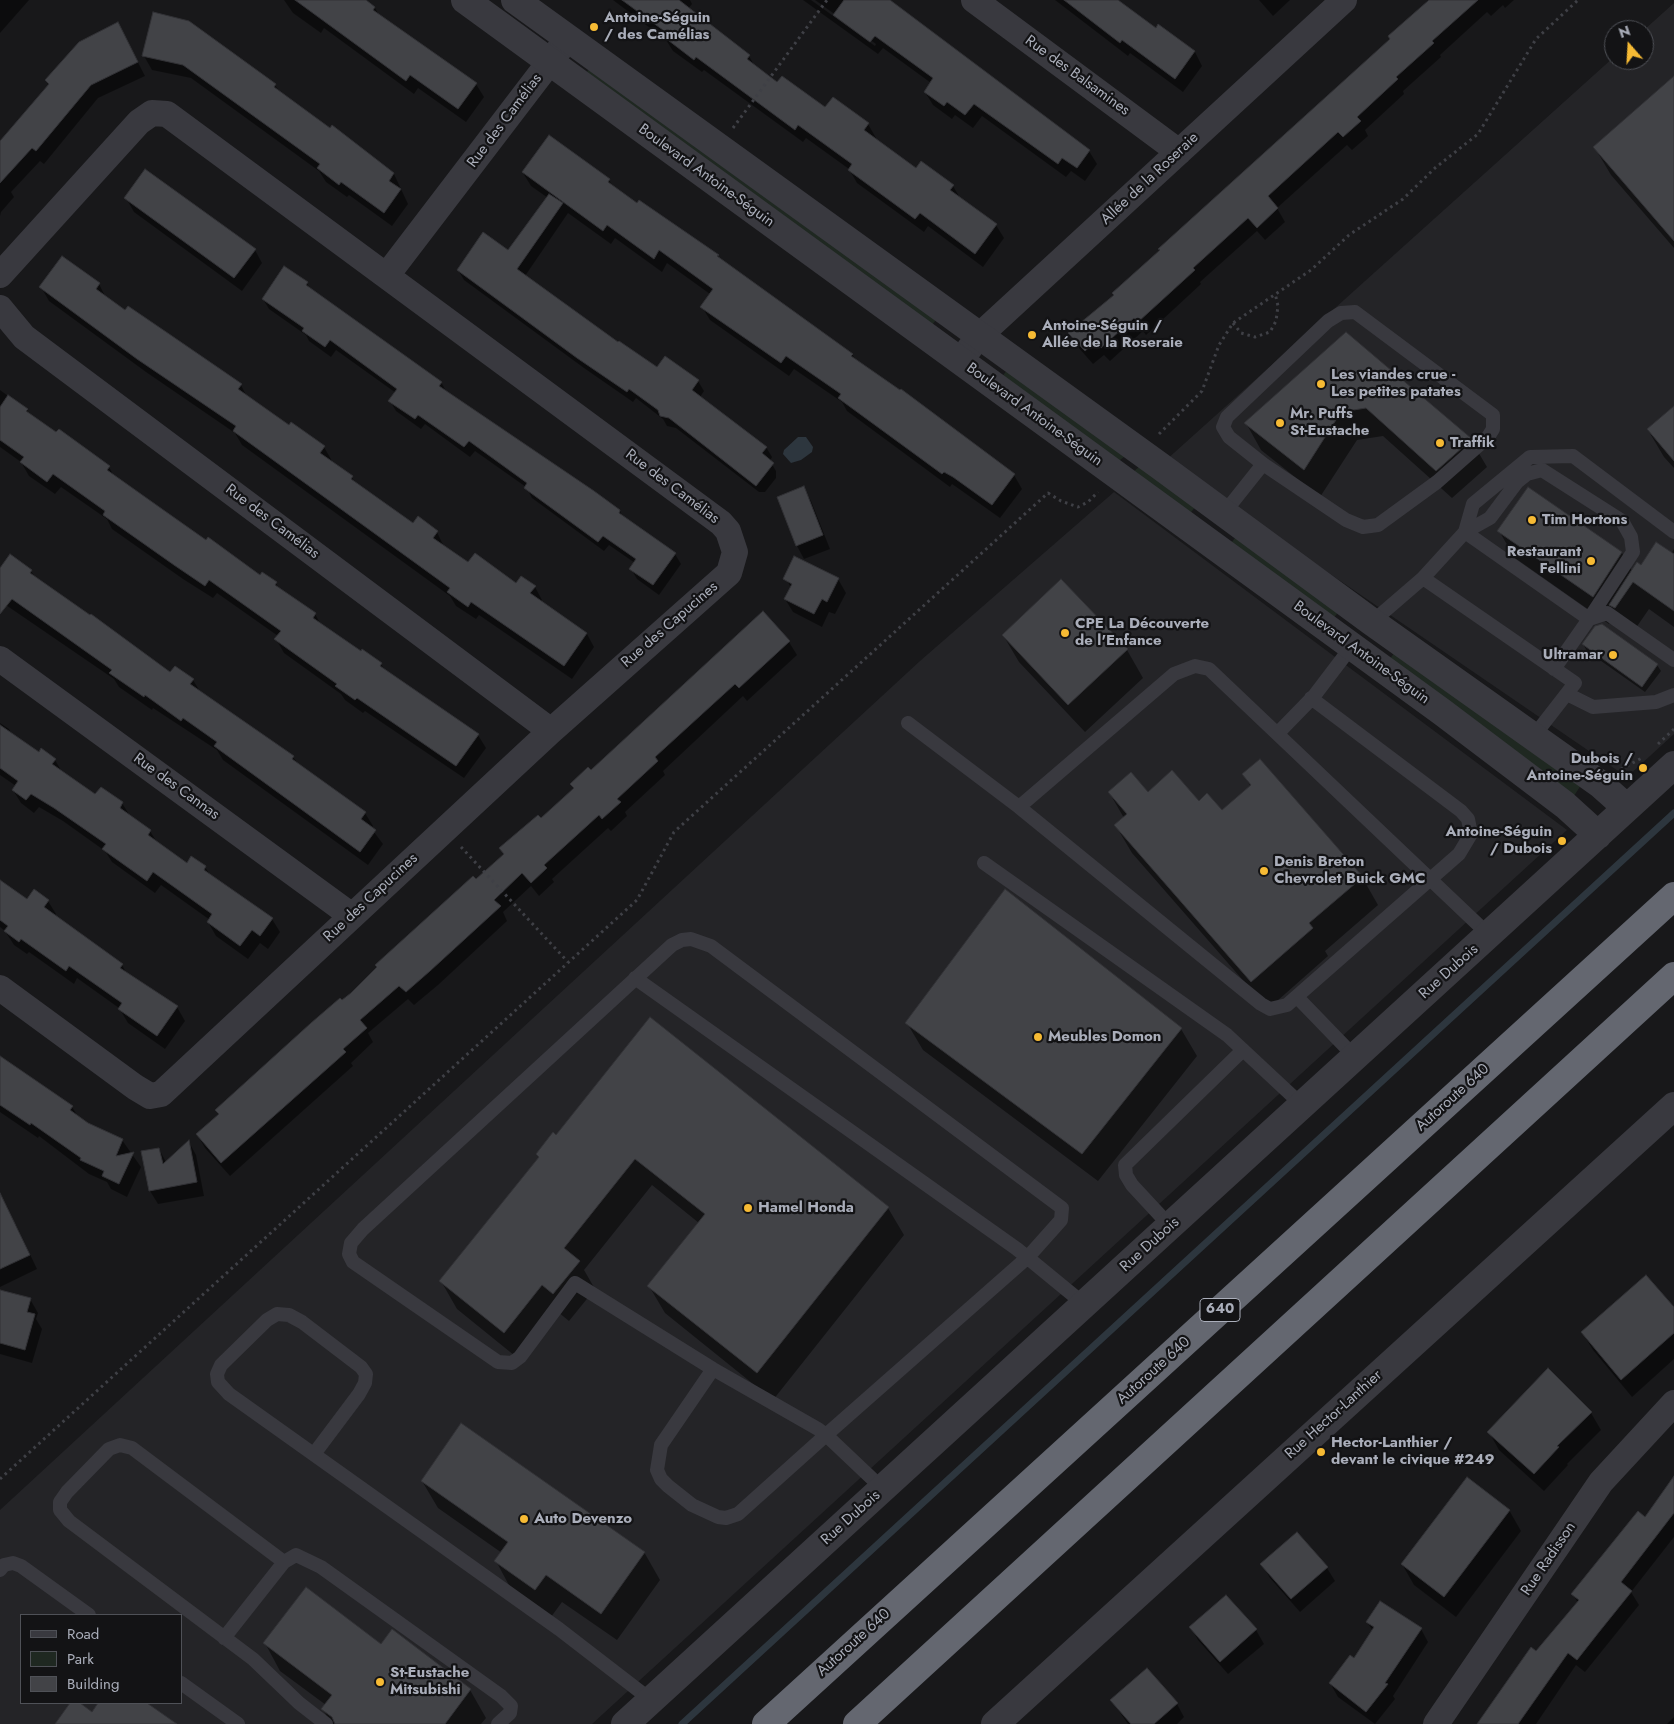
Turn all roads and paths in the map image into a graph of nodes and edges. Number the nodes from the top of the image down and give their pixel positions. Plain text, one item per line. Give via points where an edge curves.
1 (465, 0) edge
2 (515, 0) edge
3 (827, 0) edge
4 (974, 0) edge
5 (1344, 0) edge
6 (1578, 0) edge
7 (568, 38) junction
8 (550, 62) junction
9 (729, 132) dead end
10 (1179, 152) junction
11 (0, 275) edge
12 (387, 275) junction
13 (1275, 293) junction
14 (0, 308) edge
15 (1234, 323) junction
16 (979, 336) junction
17 (960, 361) junction
18 (1140, 451) junction
19 (1263, 464) junction
20 (1117, 475) junction
21 (1224, 513) junction
22 (1465, 532) junction
23 (1674, 532) edge
24 (1203, 539) junction
25 (729, 573) joint
26 (1423, 578) junction
27 (1589, 619) junction
28 (1372, 622) junction
29 (1352, 646) junction
30 (0, 659) edge
31 (1674, 660) edge
32 (1554, 669) junction
33 (1567, 694) junction
34 (1674, 695) edge
35 (1311, 698) junction
36 (908, 723) dead end
37 (1674, 729) edge
38 (551, 730) junction
39 (1278, 733) junction
40 (1533, 737) junction
41 (1655, 746) dead end
42 (1649, 752) dead end
43 (1674, 765) edge
44 (1619, 770) dead end
45 (1019, 807) junction
46 (1627, 808) junction
47 (445, 829) junction
48 (1598, 835) junction
49 (984, 863) dead end
50 (1430, 879) junction
51 (1674, 896) edge
52 (352, 916) junction
53 (1489, 935) junction
54 (568, 962) junction
55 (1674, 976) edge
56 (636, 978) junction
57 (0, 988) edge
58 (1297, 997) junction
59 (1243, 1050) junction
60 (1355, 1057) junction
61 (1302, 1105) junction
62 (1674, 1106) edge
63 (1170, 1226) junction
64 (1028, 1257) junction
65 (1084, 1304) junction
66 (712, 1369) junction
67 (1674, 1403) edge
68 (826, 1435) junction
69 (314, 1454) junction
70 (0, 1479) edge
71 (883, 1488) junction
72 (284, 1562) junction
73 (0, 1570) edge
74 (88, 1614) edge
75 (224, 1638) junction
76 (182, 1683) edge
77 (651, 1700) junction
78 (238, 1724) edge
79 (326, 1724) edge
80 (498, 1724) edge
81 (625, 1724) edge
82 (766, 1724) edge
83 (857, 1724) edge
84 (995, 1724) edge
85 (1436, 1724) edge

1 - 8 street, Boulevard Antoine-Séguin
2 - 7 street, Boulevard Antoine-Séguin
3 - 9 path
4 - 10 street, Rue des Balsamines
5 - 10 street, Allée de la Roseraie
6 - 13 path via 1536,39 1478,134 1403,199 1349,235 1311,270
7 - 8 street, Rue des Camélias
7 - 16 street, Boulevard Antoine-Séguin
8 - 12 street, Rue des Camélias
8 - 17 street, Boulevard Antoine-Séguin
10 - 16 street, Allée de la Roseraie
11 - 12 street, Rue des Camélias via 139,122 144,117 159,113 173,117
12 - 25 street, Rue des Camélias via 721,523 728,531 734,552
13 - 15 path
13 - 15 path via 1278,306 1270,332 1255,337 1241,333
14 - 38 street, Rue des Camélias via 24,336
15 - 18 path via 1219,344 1202,391
16 - 17 street, Allée de la Roseraie
16 - 18 street, Boulevard Antoine-Séguin
17 - 20 street, Boulevard Antoine-Séguin
18 - 21 street, Boulevard Antoine-Séguin
19 - 19 lane via 1346,520 1363,527 1378,525 1437,482 1488,437 1493,430 1493,415 1355,312 1341,313 1328,320 1227,417 1223,427 1229,437
19 - 21 lane
20 - 24 street, Boulevard Antoine-Séguin
20 - 54 path via 1078,507 1048,493 674,832 637,900
21 - 24 street
21 - 28 street, Boulevard Antoine-Séguin
22 - 23 lane via 1473,504 1530,457 1574,456
22 - 26 lane
22 - 27 lane
22 - 27 lane via 1490,518 1517,482 1527,474 1542,470 1622,521 1631,537 1633,552
24 - 29 street, Boulevard Antoine-Séguin
25 - 38 street, Rue des Capucines
26 - 28 lane
26 - 32 lane
27 - 31 lane via 1607,613
27 - 32 lane
28 - 29 street
28 - 40 street, Boulevard Antoine-Séguin
29 - 35 lane
29 - 48 street, Boulevard Antoine-Séguin via 1558,799
30 - 52 street, Rue des Cannas
32 - 33 lane via 1575,683
33 - 34 lane via 1593,707 1656,702
33 - 40 lane
35 - 39 lane
35 - 50 lane via 1468,819 1471,834 1467,845
36 - 45 lane
37 - 41 path
38 - 47 street, Rue des Capucines
39 - 45 lane via 1209,669 1195,666 1174,674
39 - 50 lane
40 - 46 street, Boulevard Antoine-Séguin via 1600,784
42 - 44 path
43 - 46 street, Rue Dubois
45 - 58 lane via 1261,1004 1270,1009 1287,1005
46 - 48 street, Rue Dubois
47 - 52 street, Rue des Capucines
47 - 54 path
48 - 53 street, Rue Dubois
49 - 59 lane
50 - 53 lane
50 - 58 lane
51 - 82 highway, Autoroute 640 / 640
52 - 57 street, Rue des Capucines via 161,1094 155,1096 134,1086
53 - 60 street, Rue Dubois
54 - 70 path
55 - 83 highway
56 - 64 lane
56 - 64 lane via 672,945 682,940 699,940 711,946 1056,1202 1062,1208 1060,1220
56 - 66 lane via 362,1229 351,1243 349,1254 353,1262 498,1362 512,1363 520,1357 575,1283
58 - 60 lane
59 - 61 lane
59 - 63 lane via 1125,1165 1132,1185
60 - 61 street, Rue Dubois
61 - 63 street, Rue Dubois
62 - 84 street, Rue Hector-Lanthier
63 - 65 street, Rue Dubois
64 - 65 lane
64 - 68 lane
65 - 71 street, Rue Dubois
66 - 68 lane
66 - 68 lane via 661,1445 657,1458 661,1479 692,1505 718,1517 738,1514
67 - 85 street, Rue Radisson via 1600,1482
68 - 71 lane
69 - 69 lane via 229,1394 218,1382 221,1365 277,1314 302,1322 366,1374 359,1394
69 - 77 lane via 559,1629
71 - 77 street, Rue Dubois
72 - 75 lane
72 - 75 lane via 132,1448 120,1445 109,1449 67,1492 60,1502 60,1510 69,1521
72 - 80 lane via 296,1555 321,1567 501,1696 511,1706 510,1713
73 - 74 lane via 4,1565 13,1563 21,1566
75 - 79 lane via 253,1659
76 - 78 lane
77 - 81 street, Rue Dubois

